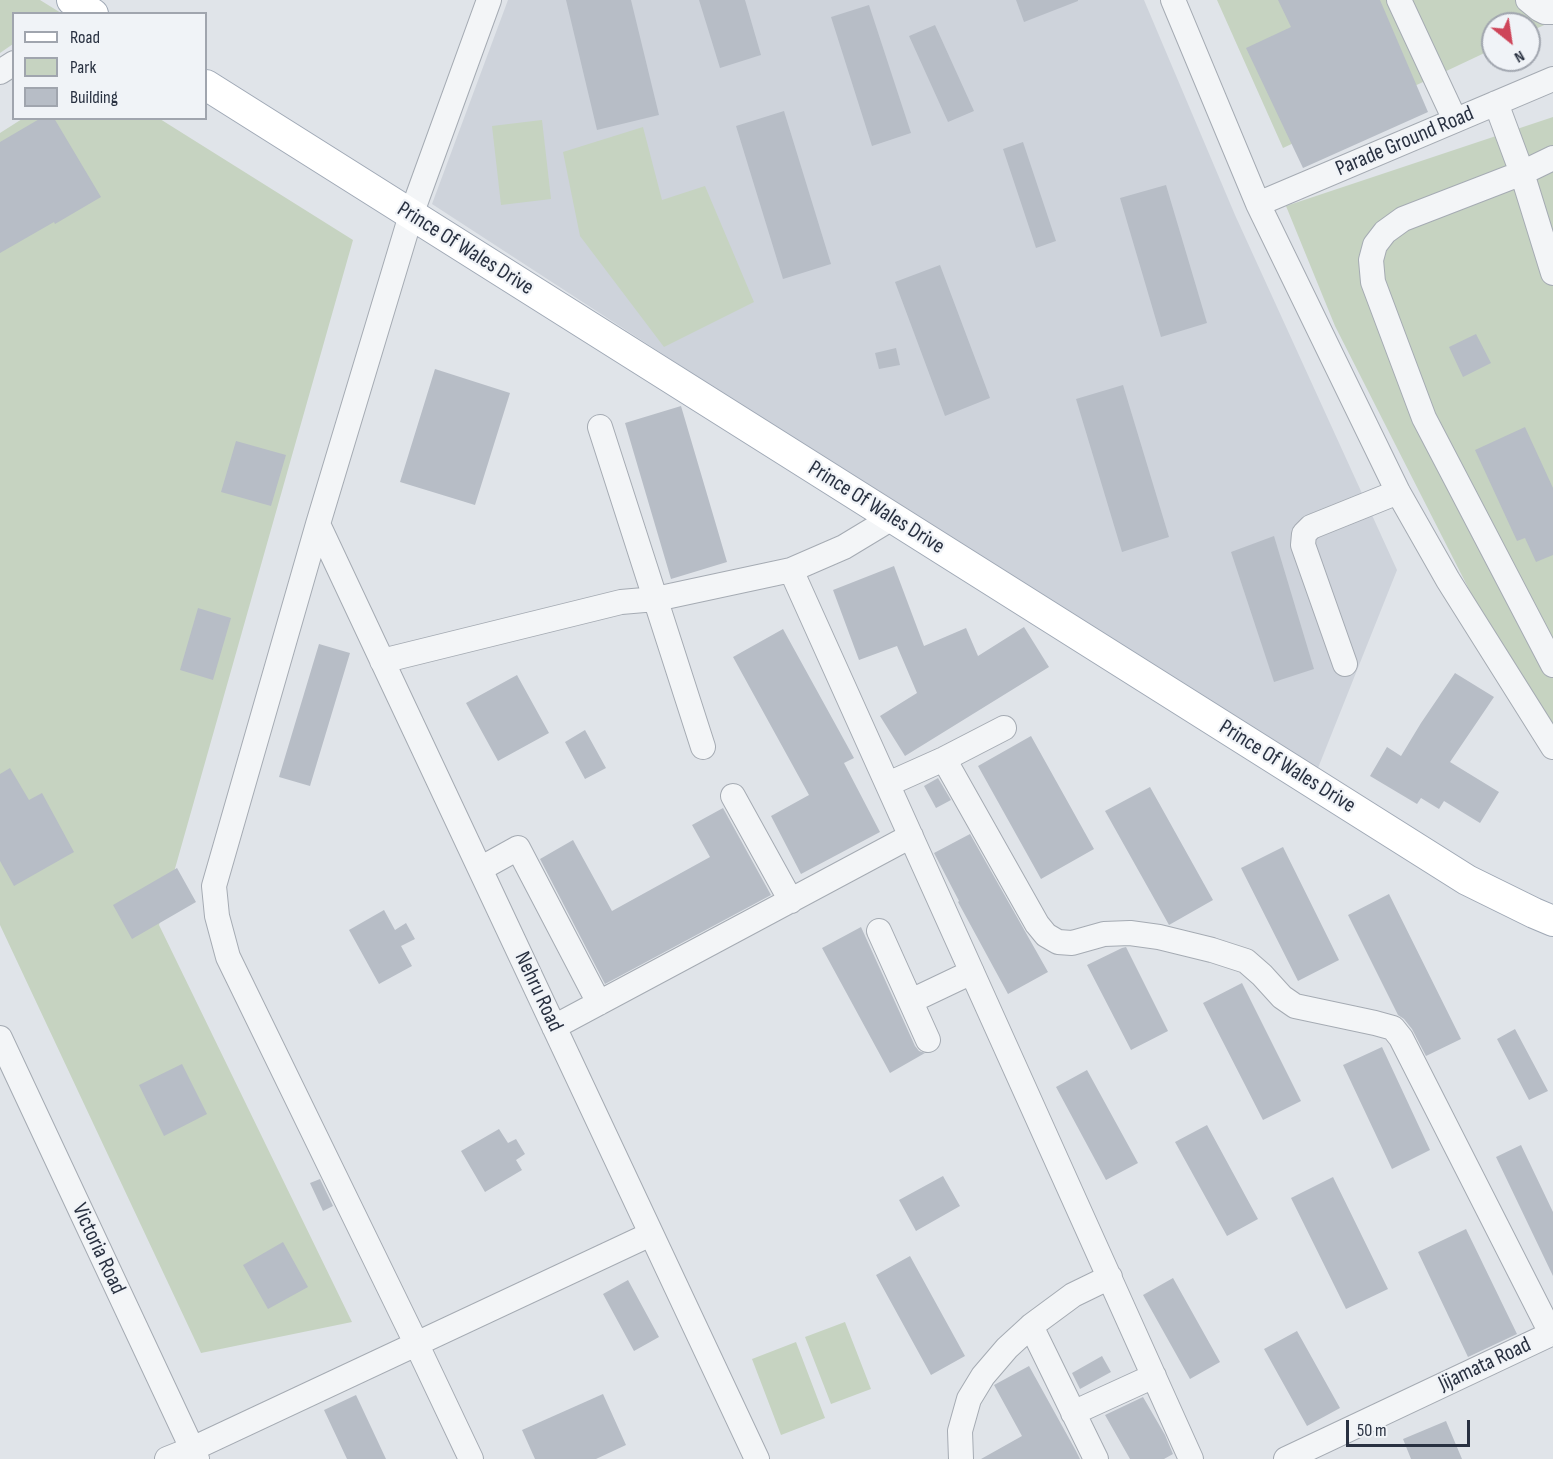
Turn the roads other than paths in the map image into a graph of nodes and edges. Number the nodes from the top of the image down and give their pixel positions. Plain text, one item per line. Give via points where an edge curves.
1 (72, 0) edge
2 (489, 0) edge
3 (1173, 0) edge
4 (1399, 0) edge
5 (1528, 0) edge
6 (90, 12) edge
7 (1553, 12) edge
8 (1553, 79) edge
9 (207, 86) edge
10 (1496, 103) junction
11 (1455, 120) junction
12 (1553, 158) edge
13 (1522, 173) junction
14 (1258, 204) junction
15 (411, 215) junction
16 (1553, 273) edge
17 (600, 428) dead end
18 (1398, 492) junction
19 (892, 518) junction
20 (318, 524) junction
21 (791, 570) junction
22 (656, 598) junction
23 (382, 661) junction
24 (1345, 664) dead end
25 (1553, 665) edge
26 (1004, 728) dead end
27 (702, 747) dead end
28 (1553, 747) edge
29 (944, 759) junction
30 (888, 784) junction
31 (733, 796) dead end
32 (911, 836) junction
33 (480, 869) junction
34 (790, 901) junction
35 (1553, 921) edge
36 (879, 931) dead end
37 (972, 972) junction
38 (911, 1001) junction
39 (599, 1004) junction
40 (554, 1027) junction
41 (0, 1038) edge
42 (928, 1041) dead end
43 (651, 1234) junction
44 (1110, 1277) junction
45 (1031, 1326) junction
46 (1552, 1333) edge
47 (416, 1343) junction
48 (1154, 1376) junction
49 (1073, 1413) junction
50 (194, 1454) edge
51 (167, 1459) edge
52 (471, 1459) edge
53 (757, 1459) edge
54 (961, 1459) edge
55 (1096, 1459) edge
56 (1191, 1459) edge
57 (1286, 1459) edge

1 - 6 main road
2 - 15 street
3 - 14 street
4 - 11 street
5 - 7 street via 1545,12
8 - 10 street, Parade Ground Road
9 - 15 main road, Prince Of Wales Drive
10 - 11 street, Parade Ground Road
10 - 13 street
11 - 14 street, Parade Ground Road
12 - 13 street
13 - 16 street
13 - 25 street via 1403,219 1375,244 1371,260 1373,282 1424,418
14 - 18 street
15 - 19 main road, Prince Of Wales Drive
15 - 20 street
17 - 22 street
18 - 24 street via 1311,527 1304,534 1303,545
18 - 28 street
19 - 21 street via 844,547
19 - 35 main road, Prince Of Wales Drive via 1467,880
20 - 23 street, Nehru Road
20 - 47 street via 214,885 216,916 228,957
21 - 22 street
21 - 30 street
22 - 23 street via 621,602
22 - 27 street
23 - 33 street, Nehru Road
26 - 29 street
29 - 30 street
29 - 46 street via 1046,935 1058,942 1072,943 1104,934 1130,933 1212,950 1246,962 1295,1006 1393,1028
30 - 32 street
31 - 34 street
32 - 34 street
32 - 37 street
33 - 39 street via 518,848
33 - 40 street, Nehru Road
34 - 39 street
36 - 38 street
37 - 38 street
37 - 44 street
38 - 42 street
39 - 40 street
40 - 43 street, Nehru Road
41 - 50 street, Victoria Road
43 - 47 street
43 - 53 street, Nehru Road
44 - 45 street via 1073,1295
44 - 48 street
45 - 49 street
45 - 54 street via 982,1376 969,1399 960,1431
46 - 57 street, Jijamata Road
47 - 50 street
47 - 52 street
48 - 49 street
48 - 56 street
49 - 55 street
50 - 51 street

